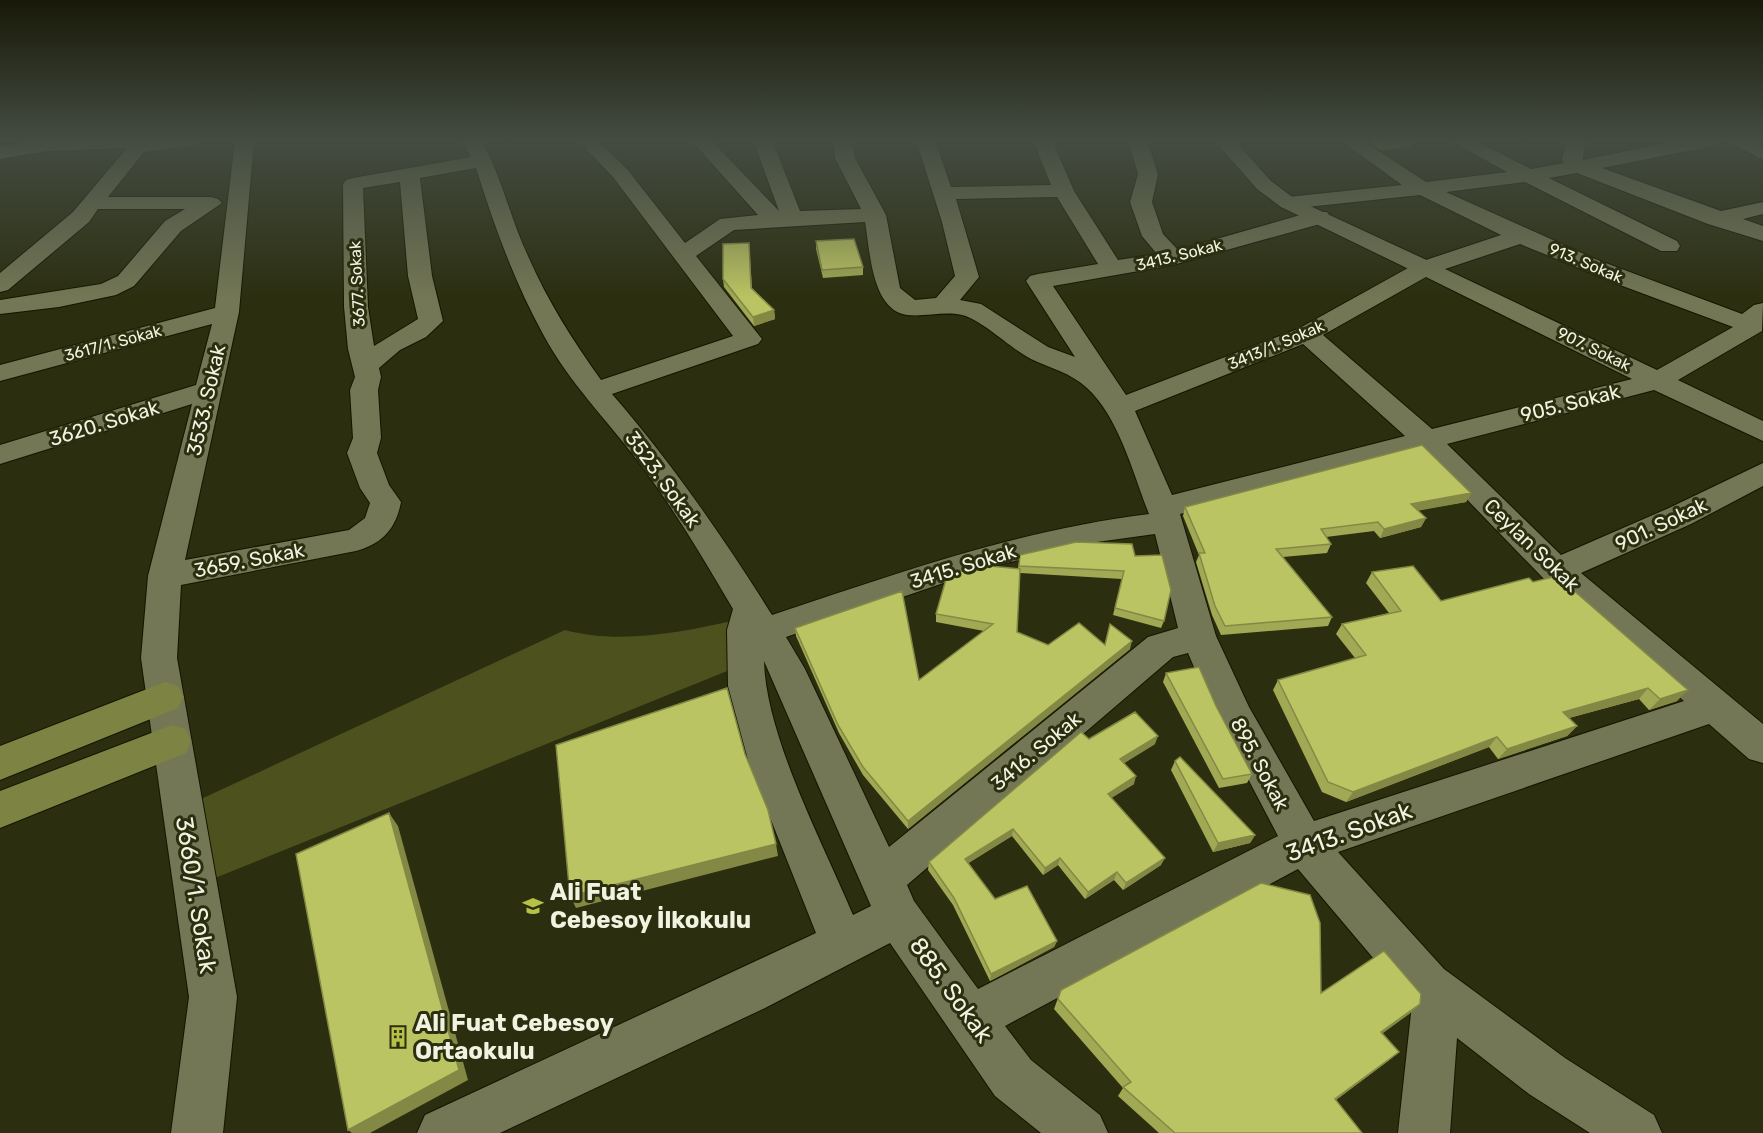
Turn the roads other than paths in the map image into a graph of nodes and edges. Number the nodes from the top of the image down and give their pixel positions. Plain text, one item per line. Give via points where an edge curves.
1 (101, 193) edge
2 (238, 193) joint
3 (353, 193) edge
4 (411, 193) edge
5 (493, 193) edge
6 (635, 193) edge
7 (755, 193) edge
8 (776, 193) edge
9 (863, 193) edge
10 (943, 193) joint
11 (951, 193) edge
12 (1065, 193) edge
13 (1143, 193) edge
14 (1274, 193) edge
15 (1386, 193) edge
16 (1431, 193) edge
17 (1561, 193) edge
18 (1647, 193) edge
19 (1288, 203) junction
20 (92, 204) junction
21 (209, 204) junction
22 (1763, 208) edge
23 (875, 215) junction
24 (1319, 217) junction
25 (783, 219) junction
26 (1716, 219) junction
27 (1763, 234) edge
28 (1522, 236) junction
29 (1669, 246) dead end
30 (683, 255) junction
31 (1173, 258) junction
32 (25, 265) junction
33 (0, 266) edge
34 (1425, 268) junction
35 (1113, 270) junction
36 (1038, 281) joint
37 (0, 285) edge
38 (943, 305) junction
39 (0, 307) edge
40 (227, 312) junction
41 (1758, 318) edge
42 (1308, 334) junction
43 (364, 357) junction
44 (0, 373) edge
45 (1660, 380) junction
46 (207, 390) junction
47 (595, 391) junction
48 (1120, 407) junction
49 (1763, 432) edge
50 (1425, 439) junction
51 (0, 455) edge
52 (1763, 473) edge
53 (1165, 515) junction
54 (332, 544) joint
55 (1556, 571) junction
56 (165, 576) junction
57 (756, 620) junction
58 (1198, 636) junction
59 (159, 657) joint
60 (165, 697) junction
61 (1713, 707) junction
62 (172, 741) junction
63 (1763, 747) edge
64 (0, 763) edge
65 (0, 810) edge
66 (856, 820) joint
67 (1304, 844) junction
68 (890, 898) junction
69 (843, 944) junction
70 (1437, 994) junction
71 (971, 1018) junction
72 (448, 1132) edge
73 (197, 1133) edge
74 (1082, 1133) edge
75 (1424, 1133) edge
76 (1636, 1133) edge

1 - 20 street
2 - 21 street
2 - 40 street, 3533. Sokak
3 - 43 street, 3677. Sokak via 356,307
4 - 43 street via 420,276 431,321 417,332
5 - 47 street, 3523. Sokak via 516,256 558,338
6 - 30 street
7 - 25 street
8 - 25 street
9 - 23 street
10 - 11 street
10 - 38 street via 967,277
12 - 35 street
13 - 31 street via 1141,202 1153,236
14 - 19 street, 907. Sokak
15 - 19 street
16 - 28 street, 913. Sokak
17 - 29 street
18 - 26 street
19 - 24 street, 907. Sokak
20 - 21 street
20 - 32 street
21 - 39 street via 173,226 126,281 108,290
22 - 26 street
23 - 25 street
23 - 38 street via 889,290 909,308
24 - 31 street, 3413. Sokak
24 - 34 street, 907. Sokak
25 - 30 street via 728,224
26 - 27 street
28 - 34 street, 3413/1. Sokak
28 - 41 street, 913. Sokak via 1646,288
30 - 47 street via 749,339
31 - 35 street, 3413. Sokak
32 - 33 street
32 - 37 street
34 - 42 street, 3413/1. Sokak
34 - 45 street, 907. Sokak
35 - 36 street, 3413. Sokak
36 - 48 street, 895. Sokak
38 - 48 street via 972,309 1039,353 1071,365 1096,381
40 - 44 street, 3617/1. Sokak
40 - 46 street, 3533. Sokak
41 - 45 street, 905. Sokak
42 - 48 street, 3413/1. Sokak
42 - 50 street, Ceylan Sokak
43 - 54 street, 3677. Sokak via 367,438 362,453 375,488 386,502 383,518 373,534
45 - 49 street, 907. Sokak
45 - 50 street, 905. Sokak
46 - 51 street, 3620. Sokak
46 - 56 street, 3533. Sokak
47 - 57 street, 3523. Sokak via 648,454 713,548
48 - 53 street, 895. Sokak
50 - 53 street, 3415. Sokak
50 - 55 street, Ceylan Sokak
52 - 55 street, 901. Sokak via 1680,516
53 - 57 street, 3415. Sokak via 988,556
53 - 58 street, 895. Sokak
54 - 56 street, 3659. Sokak
55 - 61 street, Ceylan Sokak
56 - 59 street, 3533. Sokak
57 - 66 street, 3523. Sokak via 787,669
57 - 69 street via 745,630 746,686 770,766
58 - 67 street, 895. Sokak via 1233,714
58 - 68 street, 3416. Sokak via 1161,647
59 - 60 street, 3660/1. Sokak
60 - 62 street, 3660/1. Sokak
60 - 64 main road
61 - 63 street, Ceylan Sokak
61 - 67 street, 3413. Sokak
62 - 65 main road
62 - 73 street, 3660/1. Sokak via 213,997
66 - 68 street, 885. Sokak
67 - 70 street, 895. Sokak
67 - 71 street, 3413. Sokak
68 - 69 street, 3416. Sokak
68 - 71 street, 885. Sokak
69 - 72 street, 3416. Sokak
70 - 75 street
70 - 76 street, 895. Sokak via 1547,1076
71 - 74 street, 885. Sokak via 1013,1078

